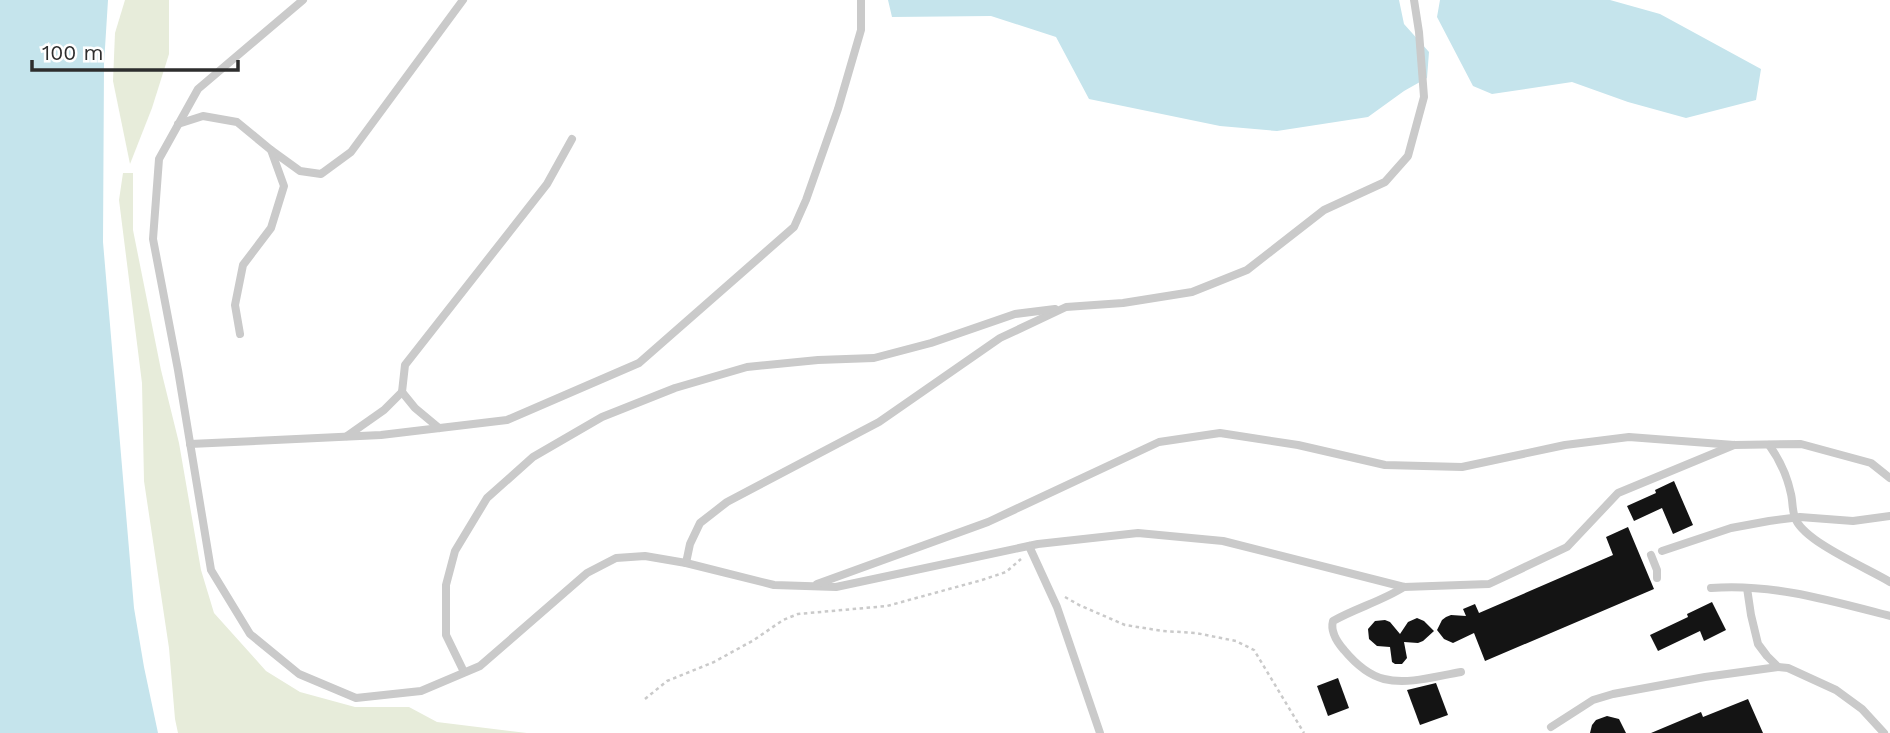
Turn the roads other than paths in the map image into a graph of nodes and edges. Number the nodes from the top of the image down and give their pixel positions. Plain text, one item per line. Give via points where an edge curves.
1 (303, 0) edge
2 (463, 0) edge
3 (861, 0) edge
4 (1414, 0) edge
5 (178, 124) junction
6 (572, 139) dead end
7 (271, 150) junction
8 (1066, 307) junction
9 (240, 334) dead end
10 (402, 392) junction
11 (439, 428) junction
12 (346, 437) junction
13 (190, 444) junction
14 (1734, 445) junction
15 (1769, 445) junction
16 (1890, 478) edge
17 (1890, 516) edge
18 (1794, 518) junction
19 (1029, 546) junction
20 (1662, 551) dead end
21 (1651, 555) dead end
22 (687, 563) junction
23 (1657, 578) dead end
24 (1890, 582) edge
25 (811, 586) junction
26 (1404, 587) junction
27 (1711, 588) dead end
28 (1747, 588) junction
29 (1890, 616) edge
30 (1779, 667) junction
31 (464, 672) junction
32 (1461, 672) dead end
33 (1550, 727) dead end
34 (1100, 733) edge
35 (1884, 733) edge

1 - 5 lane via 198,89
2 - 7 lane via 351,152 321,174 300,171
3 - 11 lane via 861,30 838,109 794,226 639,363 507,420
4 - 8 lane via 1424,97 1408,156 1385,182 1324,210 1247,270 1192,292
5 - 7 lane via 203,116 237,122
5 - 13 lane via 159,159 153,239
6 - 10 lane via 547,184 405,365
7 - 9 lane via 284,186 271,228 243,265 235,305
8 - 22 lane via 1000,338 879,422 727,502 699,523
8 - 31 lane via 1015,314 874,358 735,370 602,417 533,457 487,498 455,551 446,585 446,635
10 - 11 lane
10 - 12 lane
11 - 12 lane
12 - 13 lane
13 - 31 lane via 211,570 250,635 299,674 356,698 422,691
14 - 15 lane
14 - 25 lane via 1629,437 1462,467 1385,465 1220,433 1159,442 988,522
14 - 26 lane via 1618,493 1567,547 1489,584
15 - 16 lane via 1801,444 1871,463
15 - 18 lane via 1787,476
17 - 18 lane via 1853,521
18 - 20 lane via 1731,528
18 - 24 lane via 1803,531
19 - 25 lane via 836,587
19 - 26 lane via 1138,533 1223,541
19 - 34 lane via 1057,607
21 - 23 lane
22 - 25 lane via 774,585
22 - 31 lane via 645,556 615,558 587,573 480,666
26 - 32 lane via 1333,621 1341,647 1357,665 1383,679
27 - 28 lane
28 - 29 lane via 1823,598
28 - 30 lane via 1758,644
30 - 33 lane via 1613,694 1593,700
30 - 35 lane via 1836,690

